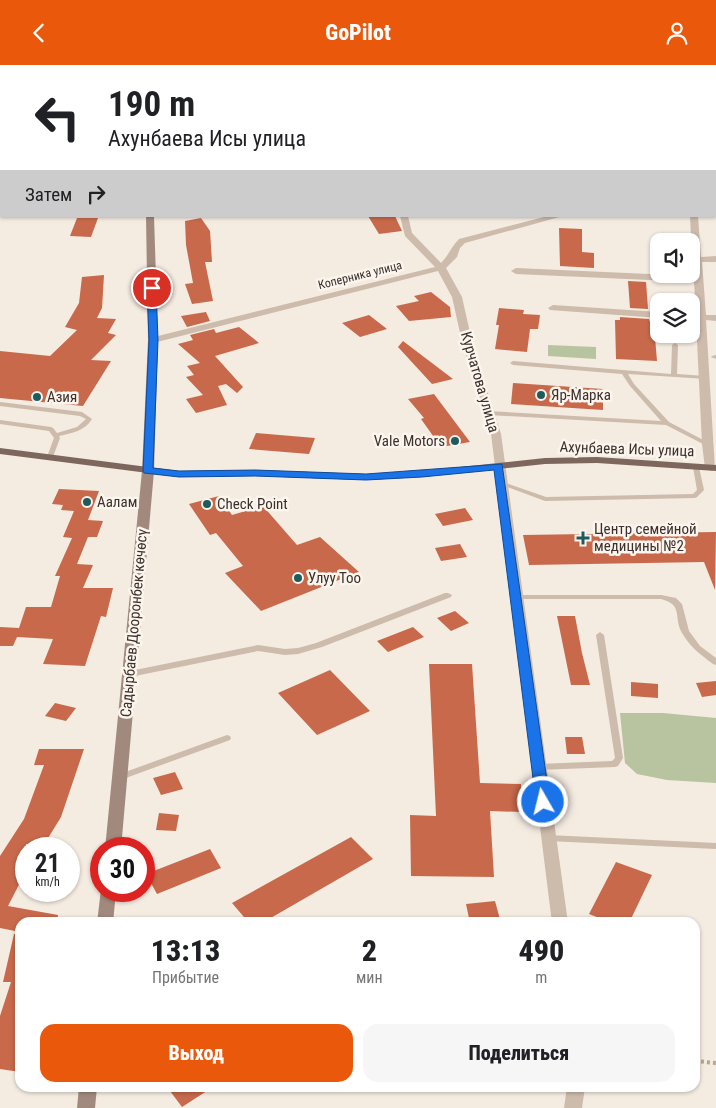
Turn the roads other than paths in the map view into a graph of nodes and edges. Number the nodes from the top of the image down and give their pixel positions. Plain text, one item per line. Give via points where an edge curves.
1 (150, 217) edge
2 (404, 217) edge
3 (556, 217) edge
4 (694, 217) edge
5 (695, 233) edge
6 (716, 259) edge
7 (700, 260) edge
8 (440, 268) junction
9 (516, 271) dead end
10 (650, 277) edge
11 (553, 309) dead end
12 (650, 314) edge
13 (700, 317) edge
14 (716, 318) edge
15 (153, 340) junction
16 (700, 343) edge
17 (675, 345) dead end
18 (513, 363) dead end
19 (624, 372) junction
20 (674, 375) junction
21 (705, 377) junction
22 (0, 404) edge
23 (488, 413) junction
24 (0, 422) edge
25 (667, 423) junction
26 (56, 435) junction
27 (707, 444) junction
28 (0, 451) edge
29 (50, 457) junction
30 (499, 466) junction
31 (696, 467) junction
32 (713, 468) edge
33 (148, 471) junction
34 (501, 483) junction
35 (448, 595) dead end
36 (516, 597) junction
37 (600, 635) dead end
38 (716, 662) edge
39 (130, 673) junction
40 (227, 738) dead end
41 (538, 767) junction
42 (120, 777) junction
43 (114, 837) edge
44 (548, 838) junction
45 (716, 846) edge
46 (107, 902) edge
47 (106, 917) edge
48 (559, 917) edge
49 (88, 1092) edge
50 (575, 1092) edge
51 (86, 1108) edge
52 (573, 1108) edge

1 - 15 main road, Садырбаев Дооронбек көчөсү
2 - 8 street, Курчатова улица via 408,234
3 - 8 street via 462,241 454,255
4 - 5 street
6 - 7 street
8 - 15 street, Коперника улица
8 - 23 street, Курчатова улица via 457,297
9 - 10 street
11 - 12 street
13 - 14 street
15 - 33 main road, Садырбаев Дооронбек көчөсү
16 - 21 street
17 - 20 lane
18 - 19 lane
19 - 20 lane
19 - 25 lane
20 - 21 lane
21 - 27 street
22 - 26 lane via 75,413 88,419 81,427
23 - 25 lane
23 - 30 street, Курчатова улица via 496,434
24 - 26 lane via 46,427
25 - 27 lane
26 - 29 lane
27 - 32 street
28 - 29 main road, Ахунбаева Исы улица
29 - 33 main road, Ахунбаева Исы улица
30 - 31 main road, Ахунбаева Исы улица via 597,460
30 - 33 main road, Ахунбаева Исы улица via 366,477
30 - 34 street, Курчатова улица
31 - 32 main road, Ахунбаева Исы улица
31 - 34 lane via 701,490 695,495 545,499
33 - 39 main road, Садырбаев Дооронбек көчөсү
34 - 36 street, Курчатова улица
35 - 39 lane via 298,651 258,648
36 - 38 lane via 662,597 673,600 679,606 685,631 697,649
36 - 41 street, Курчатова улица
37 - 41 lane via 619,758 616,764
39 - 42 main road, Садырбаев Дооронбек көчөсү
40 - 42 lane
41 - 44 street, Курчатова улица
42 - 43 main road, Садырбаев Дооронбек көчөсү
44 - 45 lane
44 - 48 street, Курчатова улица
46 - 47 main road
49 - 51 main road
50 - 52 street

